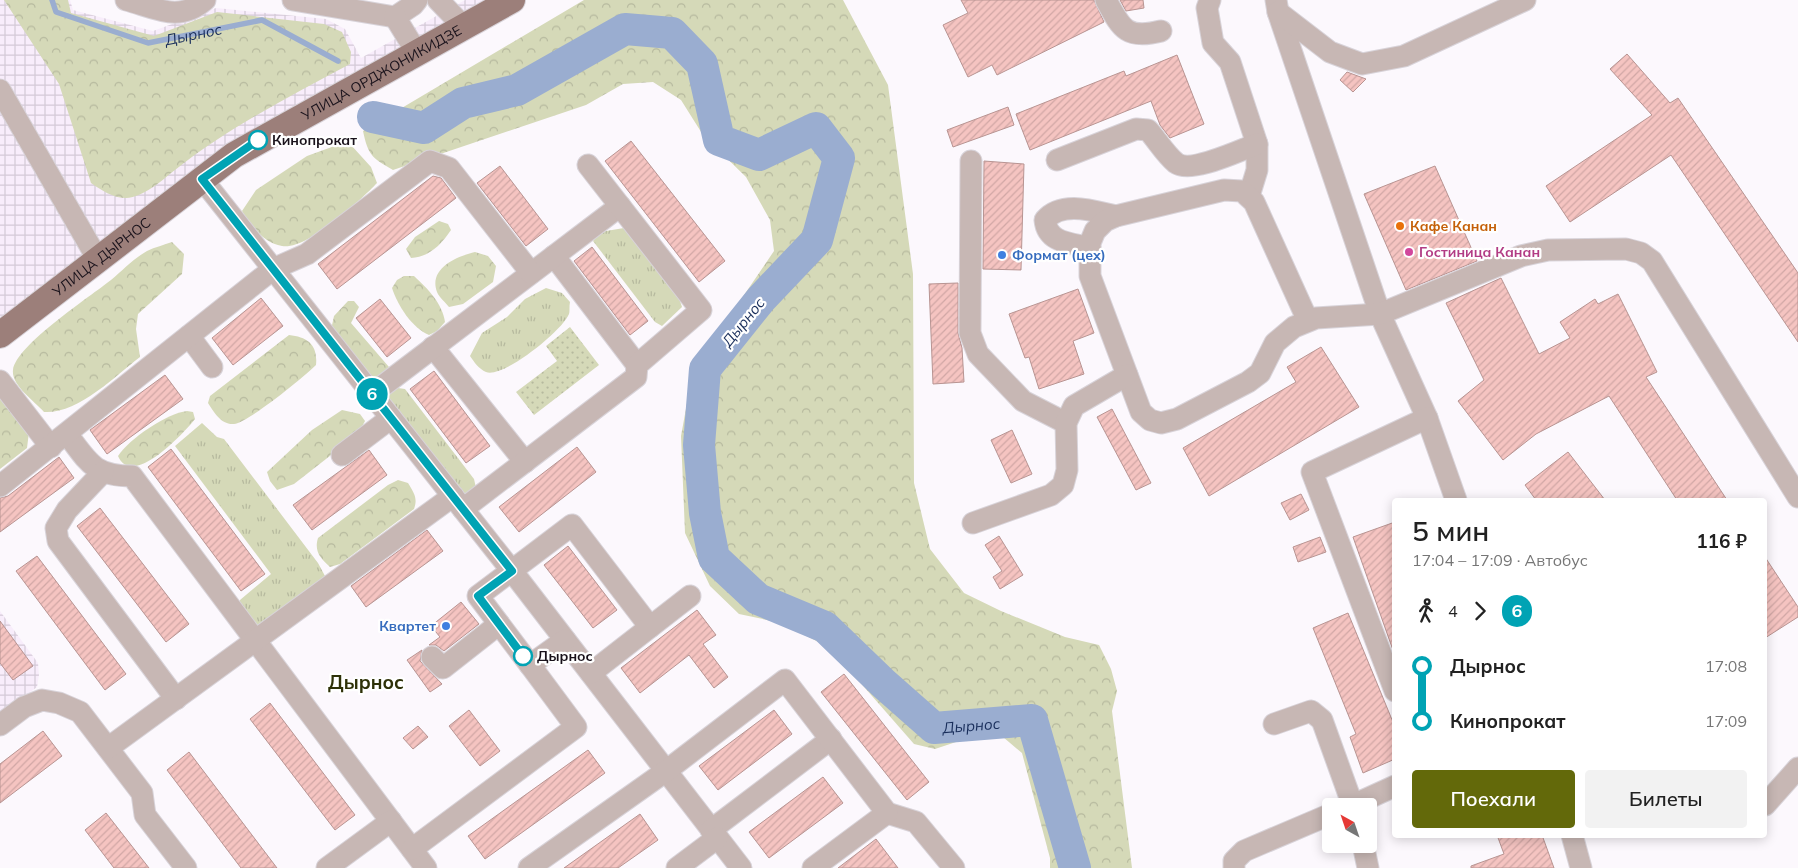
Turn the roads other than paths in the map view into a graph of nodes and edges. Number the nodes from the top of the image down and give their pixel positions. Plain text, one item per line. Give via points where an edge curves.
1 (126, 0) edge
2 (205, 0) edge
3 (293, 0) edge
4 (417, 0) edge
5 (438, 0) edge
6 (512, 0) edge
7 (1106, 0) edge
8 (1210, 0) edge
9 (1526, 0) edge
10 (1277, 6) edge
11 (395, 17) junction
12 (464, 27) junction
13 (1161, 31) dead end
14 (417, 53) junction
15 (0, 90) edge
16 (1257, 144) junction
17 (1057, 160) dead end
18 (971, 162) dead end
19 (588, 165) dead end
20 (202, 179) junction
21 (1249, 196) junction
22 (620, 206) junction
23 (1116, 216) junction
24 (1090, 248) junction
25 (554, 256) junction
26 (97, 258) junction
27 (273, 269) junction
28 (531, 273) junction
29 (1380, 314) junction
30 (1308, 321) junction
31 (0, 335) edge
32 (189, 336) junction
33 (433, 347) junction
34 (637, 365) junction
35 (212, 367) dead end
36 (1127, 375) junction
37 (0, 381) edge
38 (372, 394) junction
39 (391, 418) junction
40 (1427, 418) junction
41 (1066, 423) junction
42 (59, 441) junction
43 (342, 455) dead end
44 (526, 462) junction
45 (103, 472) junction
46 (0, 486) edge
47 (1798, 497) edge
48 (1455, 498) edge
49 (458, 503) junction
50 (973, 523) dead end
51 (512, 571) junction
52 (690, 596) dead end
53 (499, 624) junction
54 (650, 627) junction
55 (255, 640) junction
56 (565, 640) junction
57 (432, 657) dead end
58 (530, 666) junction
59 (590, 673) junction
60 (1392, 683) edge
61 (176, 698) junction
62 (1274, 724) dead end
63 (0, 725) edge
64 (831, 739) junction
65 (108, 748) junction
66 (1798, 768) edge
67 (666, 771) junction
68 (1392, 787) edge
69 (1349, 798) edge
70 (1369, 798) edge
71 (1767, 803) edge
72 (887, 813) junction
73 (1322, 818) edge
74 (391, 821) junction
75 (714, 834) junction
76 (1573, 838) edge
77 (412, 849) junction
78 (1365, 853) edge
79 (945, 865) edge
80 (186, 868) edge
81 (327, 868) edge
82 (426, 868) edge
83 (530, 868) edge
84 (677, 868) edge
85 (741, 868) edge
86 (813, 868) edge
87 (1234, 868) edge
88 (1368, 868) edge
89 (1581, 868) edge

1 - 2 street via 177,14 194,10
3 - 11 street
4 - 11 street
5 - 12 street
6 - 12 main road, УЛИЦА ОРДЖОНИКИДЗЕ
7 - 13 street via 1120,26 1138,36
8 - 16 street via 1207,8 1213,43 1230,62
9 - 10 street via 1404,56 1362,64 1330,52
10 - 29 street
11 - 14 street
12 - 14 main road, УЛИЦА ОРДЖОНИКИДЗЕ
14 - 20 main road, УЛИЦА ОРДЖОНИКИДЗЕ via 267,135
15 - 26 street
16 - 17 street via 1196,166 1185,166 1176,163 1148,130 1136,129
16 - 21 street via 1257,170
18 - 41 street via 970,333 978,354 1023,401
19 - 22 street
20 - 26 main road, УЛИЦА ДЫРНОС
20 - 27 street
21 - 23 street via 1234,189 1224,190
21 - 30 street
22 - 25 street
22 - 34 street via 701,310
23 - 24 street via 1095,231
23 - 24 street via 1070,208 1052,212 1045,220 1046,231 1054,239
24 - 36 street via 1090,276
25 - 28 street
25 - 34 street
26 - 31 main road, УЛИЦА ДЫРНОС
27 - 28 street via 307,254 430,161 449,168
27 - 32 street
27 - 38 street
28 - 33 street
29 - 30 street
29 - 40 street
29 - 47 street via 1521,256 1548,250 1626,249 1641,253 1652,261
30 - 36 street via 1294,327 1275,343 1260,373 1248,382 1177,419 1161,423 1150,420 1141,412
32 - 35 street
32 - 42 street
33 - 38 street
33 - 44 street
34 - 44 street via 636,377
36 - 41 street via 1074,406
37 - 42 street
38 - 39 street
39 - 43 street
39 - 49 street
40 - 48 street
40 - 60 street via 1312,472
41 - 50 street via 1068,470 1063,485 1051,495
42 - 45 street
42 - 46 street
44 - 49 street
45 - 55 street via 112,476 132,476
45 - 61 street via 67,510 56,528 58,540
49 - 51 street
49 - 55 street
51 - 53 street via 478,596
51 - 54 street via 572,525
51 - 56 street
52 - 54 street
53 - 57 street via 443,668
53 - 58 street
54 - 59 street
55 - 61 street
55 - 74 street
56 - 58 street
56 - 59 street
58 - 77 street via 576,727
59 - 67 street
61 - 65 street
62 - 69 street via 1311,711 1322,720
63 - 65 street via 24,707 42,700 60,703 80,712
64 - 67 street via 785,680
64 - 72 street
64 - 75 street
65 - 80 street via 142,793 146,815
66 - 71 street
67 - 75 street
67 - 83 street
68 - 70 street
72 - 79 street via 916,822
72 - 86 street
73 - 87 street via 1244,851 1234,861
74 - 77 street
74 - 81 street
75 - 84 street
75 - 85 street
76 - 89 street
77 - 82 street
78 - 88 street

